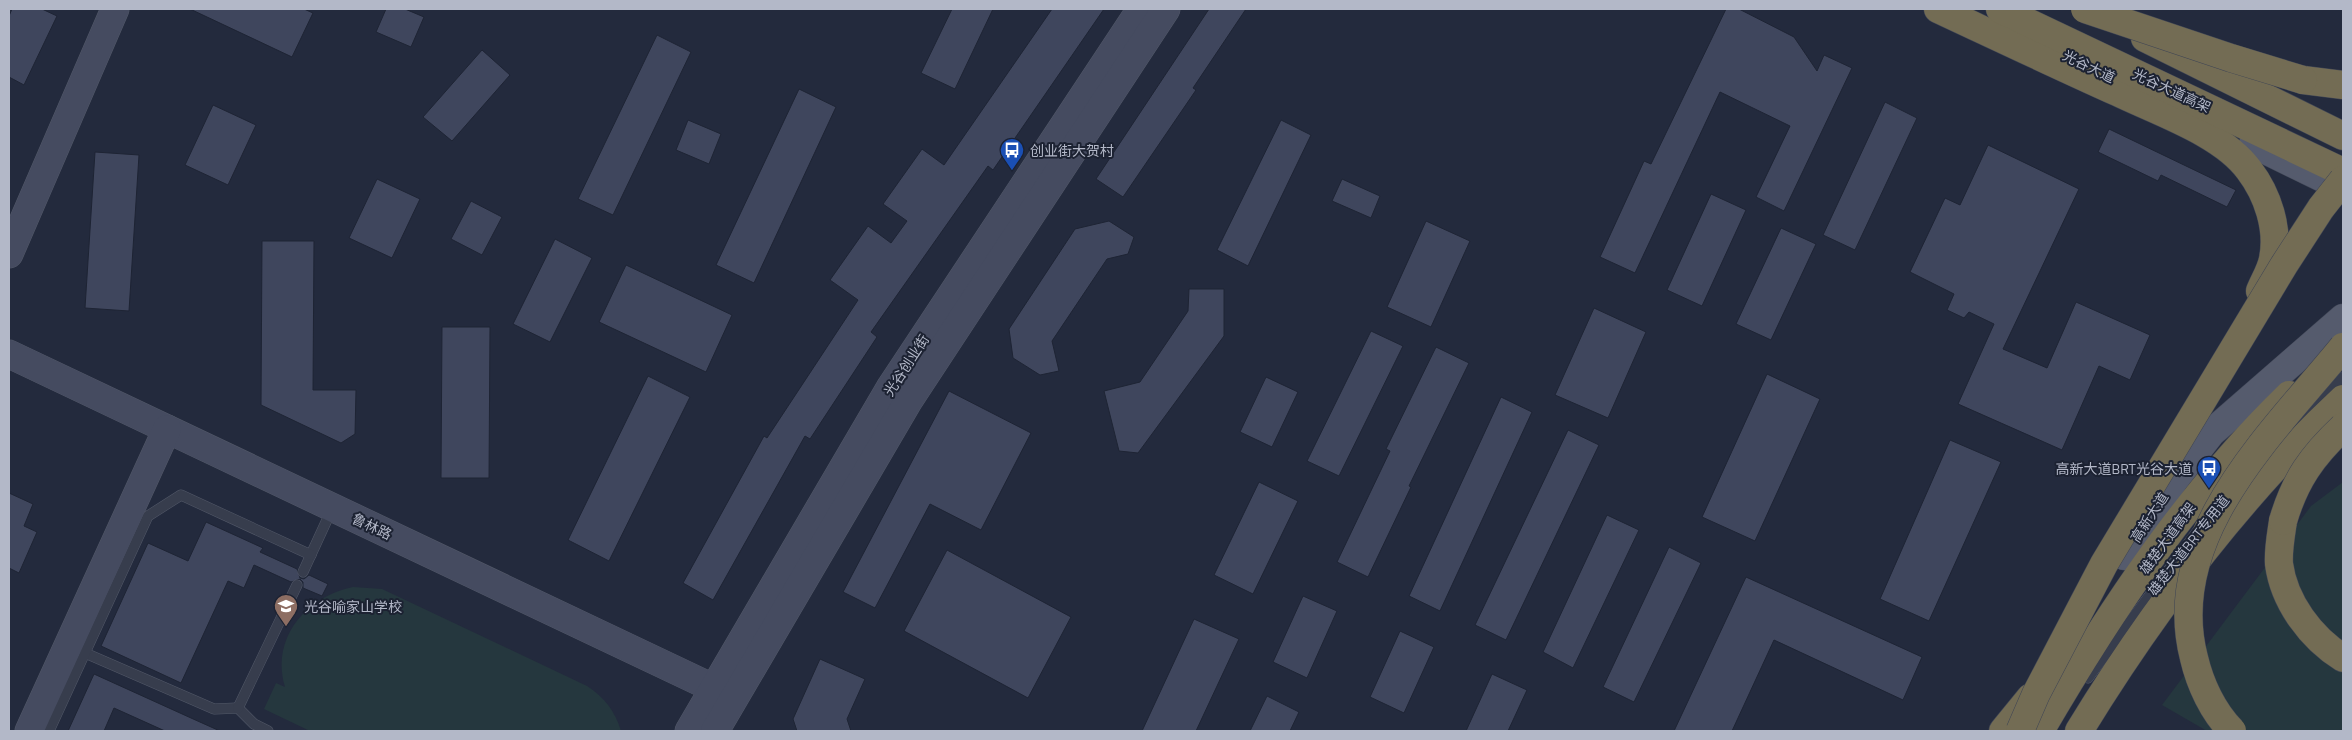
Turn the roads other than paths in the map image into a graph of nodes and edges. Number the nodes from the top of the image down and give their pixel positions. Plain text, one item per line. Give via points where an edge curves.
1 (115, 9) edge
2 (1141, 9) edge
3 (1166, 9) edge
4 (1938, 9) edge
5 (1970, 9) edge
6 (2000, 9) edge
7 (2085, 9) edge
8 (2109, 9) edge
9 (2343, 85) edge
10 (2343, 122) edge
11 (2343, 136) edge
12 (2342, 176) edge
13 (9, 254) edge
14 (2343, 318) edge
15 (2244, 331) junction
16 (2343, 346) edge
17 (9, 354) edge
18 (2343, 376) edge
19 (2343, 392) edge
20 (2343, 399) edge
21 (2343, 415) edge
22 (2343, 427) edge
23 (167, 429) junction
24 (332, 508) junction
25 (311, 554) junction
26 (303, 572) dead end
27 (297, 585) dead end
28 (85, 653) junction
29 (2343, 658) edge
30 (2061, 660) junction
31 (2084, 684) dead end
32 (724, 694) junction
33 (238, 708) junction
34 (29, 731) edge
35 (49, 731) edge
36 (268, 731) edge
37 (689, 731) edge
38 (715, 731) edge
39 (2003, 731) edge
40 (2020, 731) edge
41 (2040, 731) edge
42 (2071, 731) edge
43 (2078, 731) edge
44 (2088, 731) edge
45 (2232, 731) edge

1 - 13 main road
2 - 32 main road, 光谷创业街 via 890,388
3 - 32 main road, 光谷创业街 via 909,400
4 - 15 highway, bridge via 2203,133 2229,149 2249,169 2270,212 2274,241 2273,260
5 - 12 main road, 光谷大道
6 - 12 highway, 光谷大道高架
7 - 9 highway, bridge via 2303,80
7 - 11 highway, bridge
8 - 10 main road
12 - 15 highway, bridge
14 - 30 main road, 高新大道 via 2211,433 2174,479
15 - 40 highway, bridge via 2104,564
16 - 41 highway, 雄楚大道高架, bridge via 2243,441 2200,493 2076,668
16 - 45 highway, bridge via 2233,484 2211,521 2197,554 2189,589 2187,620 2191,646 2198,674 2212,703
17 - 23 main road, 鲁林路
18 - 31 lane, 雄楚大道BRT专用道 via 2222,498
19 - 42 lane, 雄楚大道BRT专用道 via 2229,511 2156,602 2105,674
20 - 43 highway, bridge via 2224,524 2150,620
21 - 44 main road via 2316,438 2255,503 2180,593
22 - 29 highway, bridge via 2314,457 2292,492 2283,521 2279,564 2292,604 2302,621
23 - 24 main road, 鲁林路
23 - 34 main road
24 - 25 lane
24 - 32 main road, 鲁林路
25 - 26 lane
25 - 28 lane via 181,495 148,516
27 - 33 lane
28 - 33 lane via 214,709
28 - 35 lane
30 - 39 highway
30 - 40 main road, 高新大道
32 - 37 main road, 光谷创业街
32 - 38 main road, 光谷创业街
33 - 36 lane via 254,724

